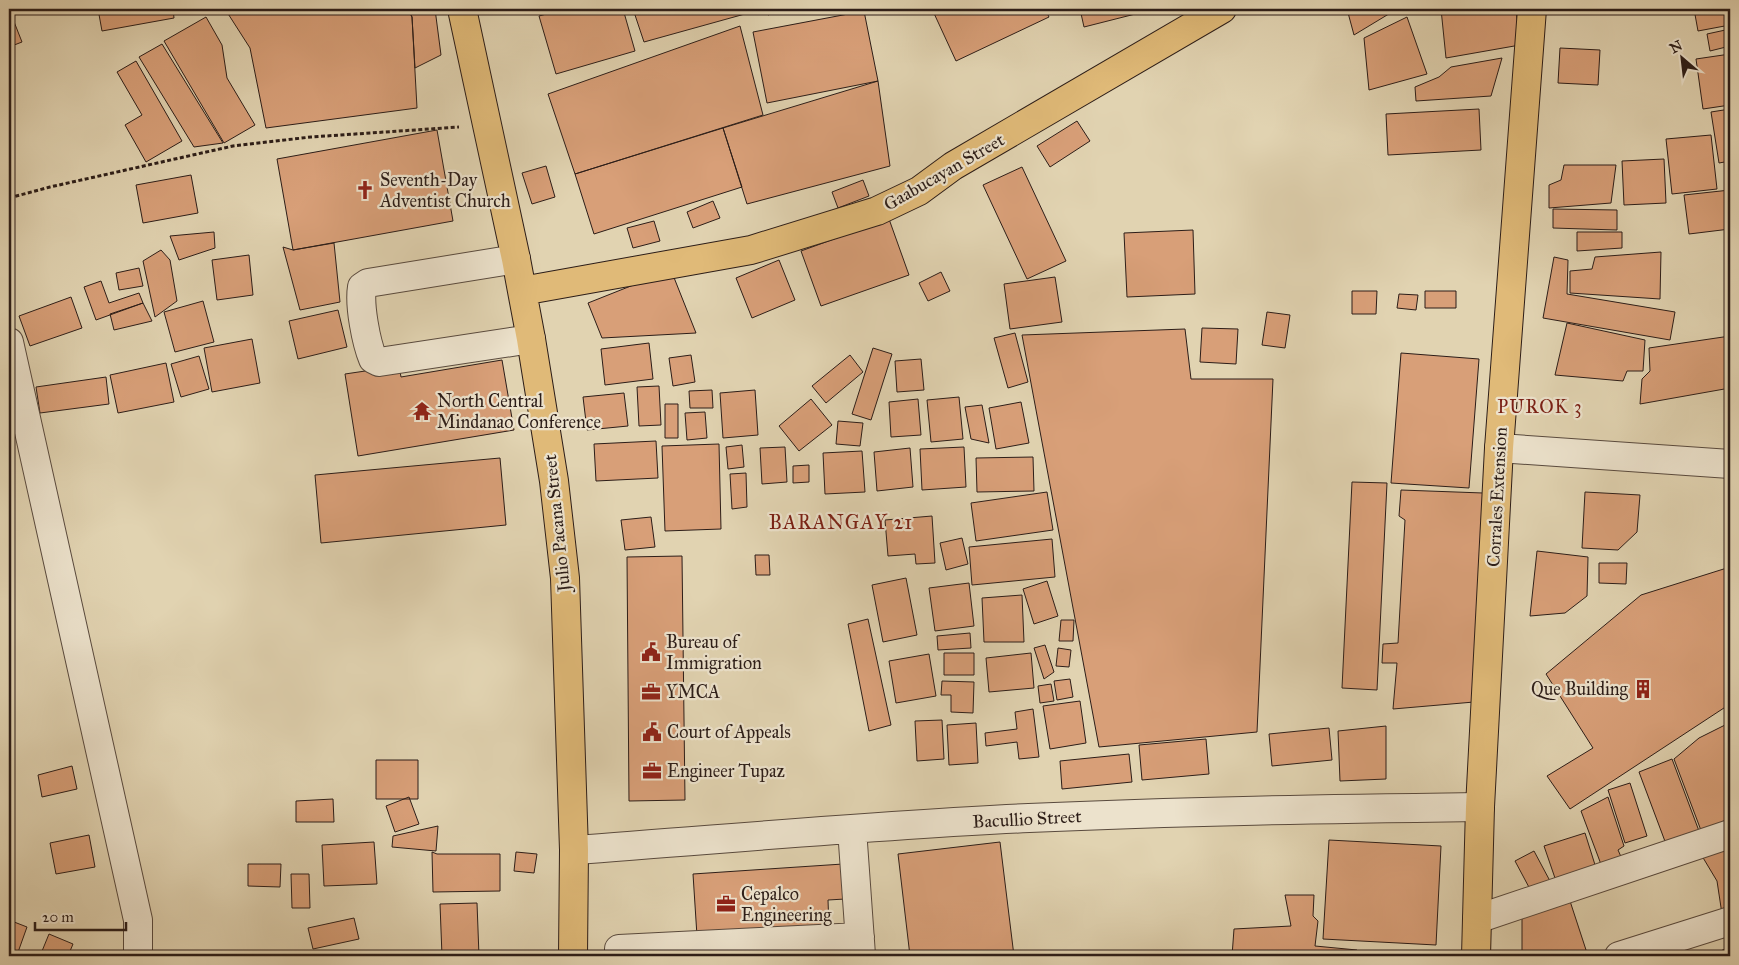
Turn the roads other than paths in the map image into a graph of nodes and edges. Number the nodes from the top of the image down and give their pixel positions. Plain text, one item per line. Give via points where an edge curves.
1 (462, 9) edge
2 (1222, 9) edge
3 (1532, 9) edge
4 (516, 259) junction
5 (522, 290) junction
6 (531, 338) junction
7 (9, 342) edge
8 (15, 405) edge
9 (1500, 448) junction
10 (1730, 464) edge
11 (1480, 807) junction
12 (852, 829) junction
13 (1730, 834) edge
14 (574, 850) junction
15 (1477, 919) junction
16 (1730, 922) edge
17 (861, 947) edge
18 (619, 949) dead end
19 (138, 950) dead end
20 (573, 956) edge
21 (1476, 956) edge
22 (1619, 956) edge

1 - 4 main road, Julio Pacana Street
2 - 5 main road, Gaabucayan Street via 953,166 919,191 877,211 750,250
3 - 9 main road, Corrales Extension
4 - 5 main road, Julio Pacana Street
4 - 6 street via 368,283 362,287 360,297 370,350 373,359 379,362
5 - 6 main road, Julio Pacana Street
6 - 14 main road, Julio Pacana Street via 554,481 565,578
7 - 8 street
8 - 19 street via 138,920
9 - 10 street
9 - 11 main road, Corrales Extension
11 - 12 street, Bacullio Street via 1219,811
11 - 15 main road, Corrales Extension
12 - 14 street, Bacullio Street
12 - 17 street
13 - 15 street
14 - 20 main road, Julio Pacana Street
15 - 21 main road, Corrales Extension
16 - 22 street
17 - 18 street

